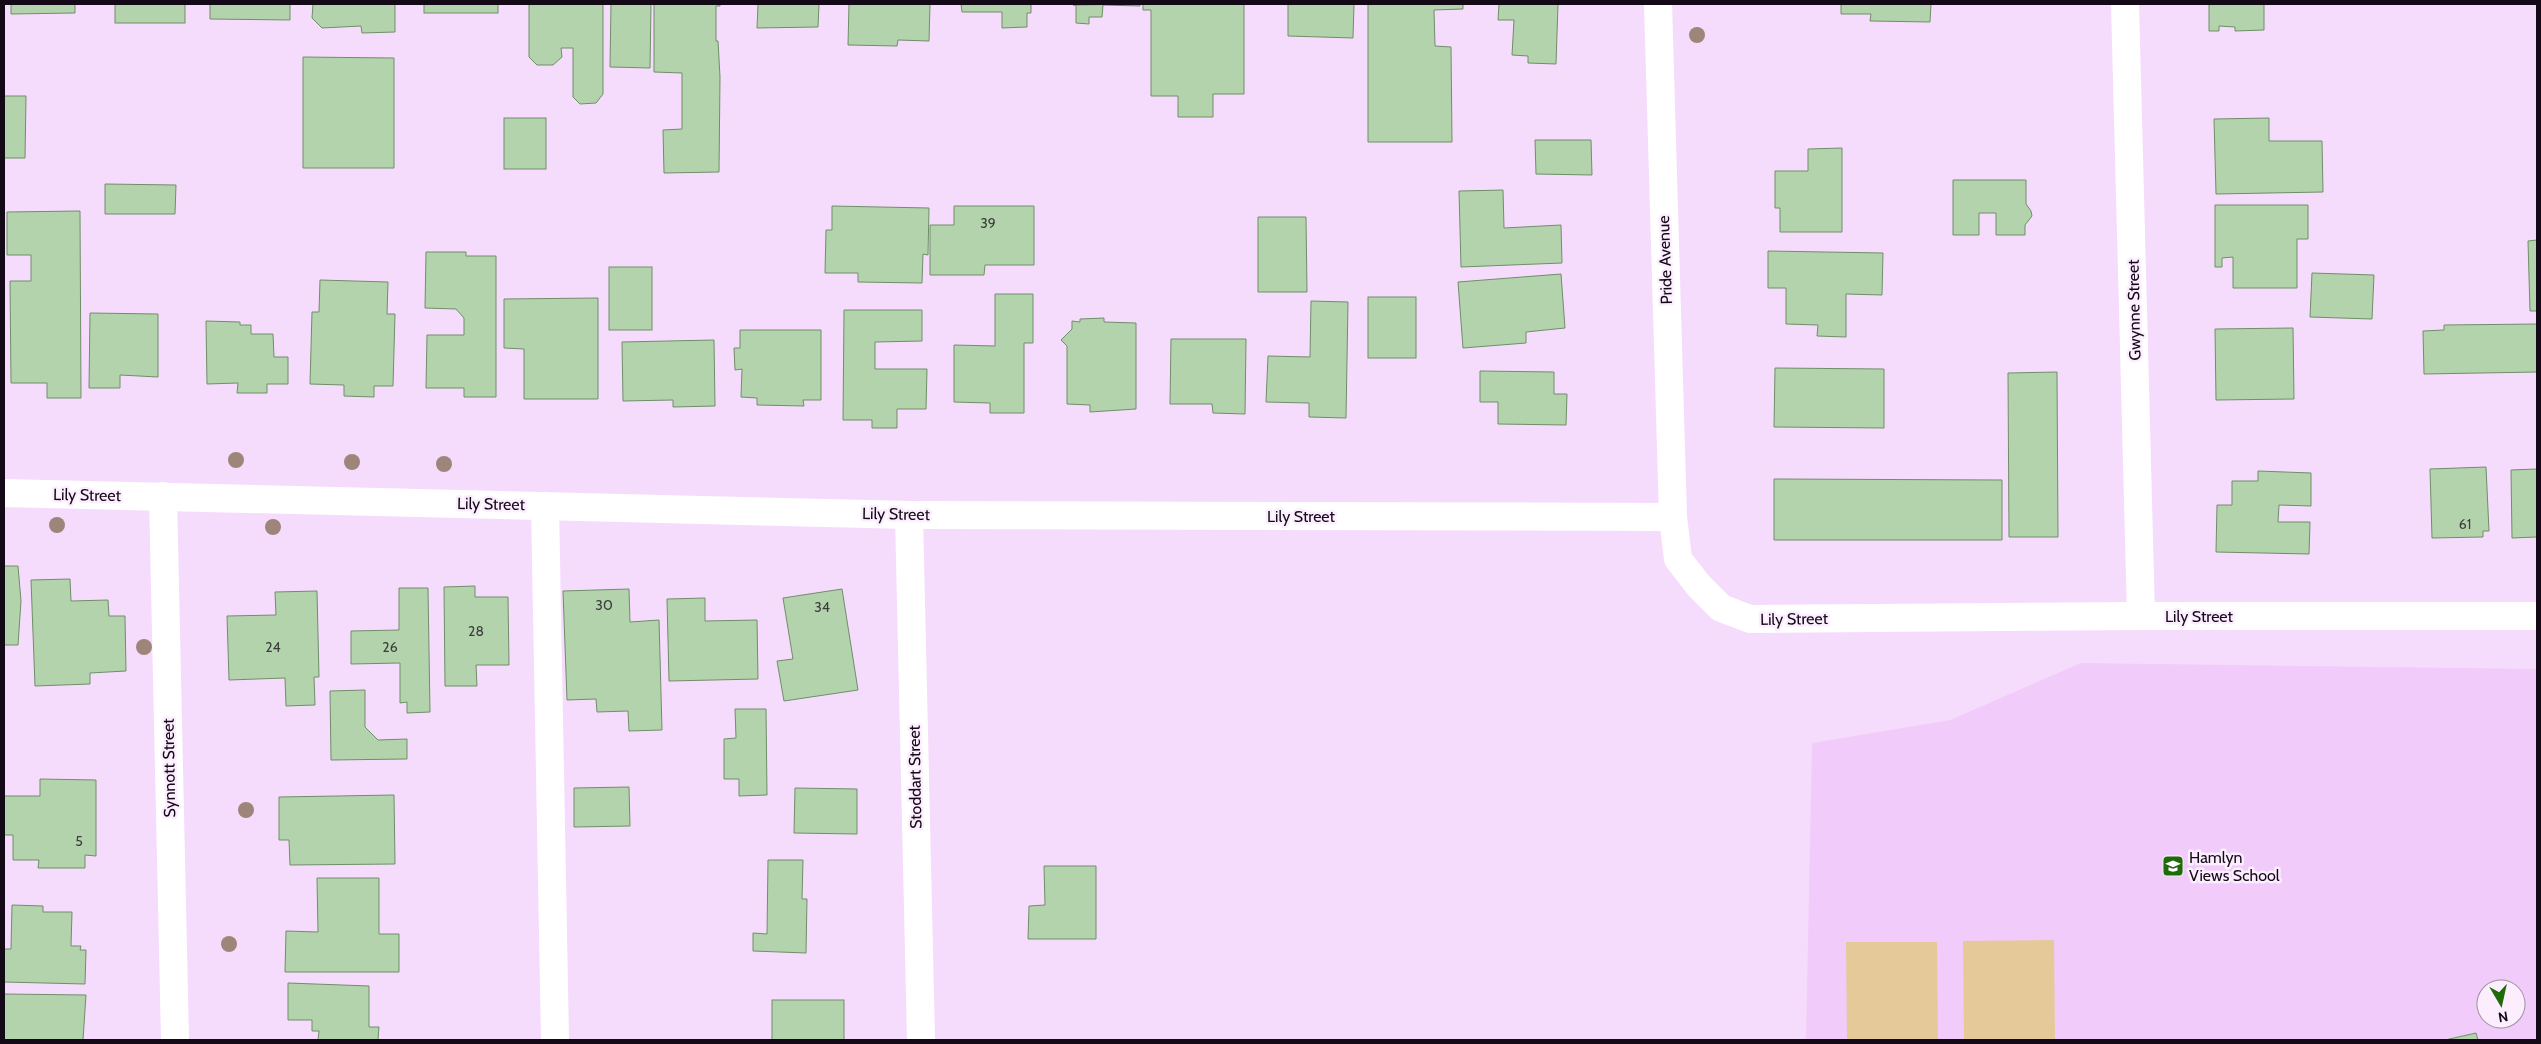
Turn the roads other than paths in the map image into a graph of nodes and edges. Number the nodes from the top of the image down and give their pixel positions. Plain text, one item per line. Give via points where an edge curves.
1 (1658, 4) edge
2 (2126, 4) edge
3 (4, 493) edge
4 (163, 496) junction
5 (545, 506) junction
6 (909, 515) junction
7 (1673, 517) junction
8 (2141, 616) junction
9 (2537, 616) edge
10 (175, 1040) edge
11 (555, 1040) edge
12 (921, 1040) edge

1 - 7 street, Pride Avenue
2 - 8 street, Gwynne Street
3 - 4 street, Lily Street
4 - 5 street, Lily Street
4 - 10 street, Synnott Street
5 - 6 street, Lily Street
5 - 11 street
6 - 7 street, Lily Street
6 - 12 street, Stoddart Street
7 - 8 street, Lily Street via 1678,559 1721,608 1750,620
8 - 9 street, Lily Street

